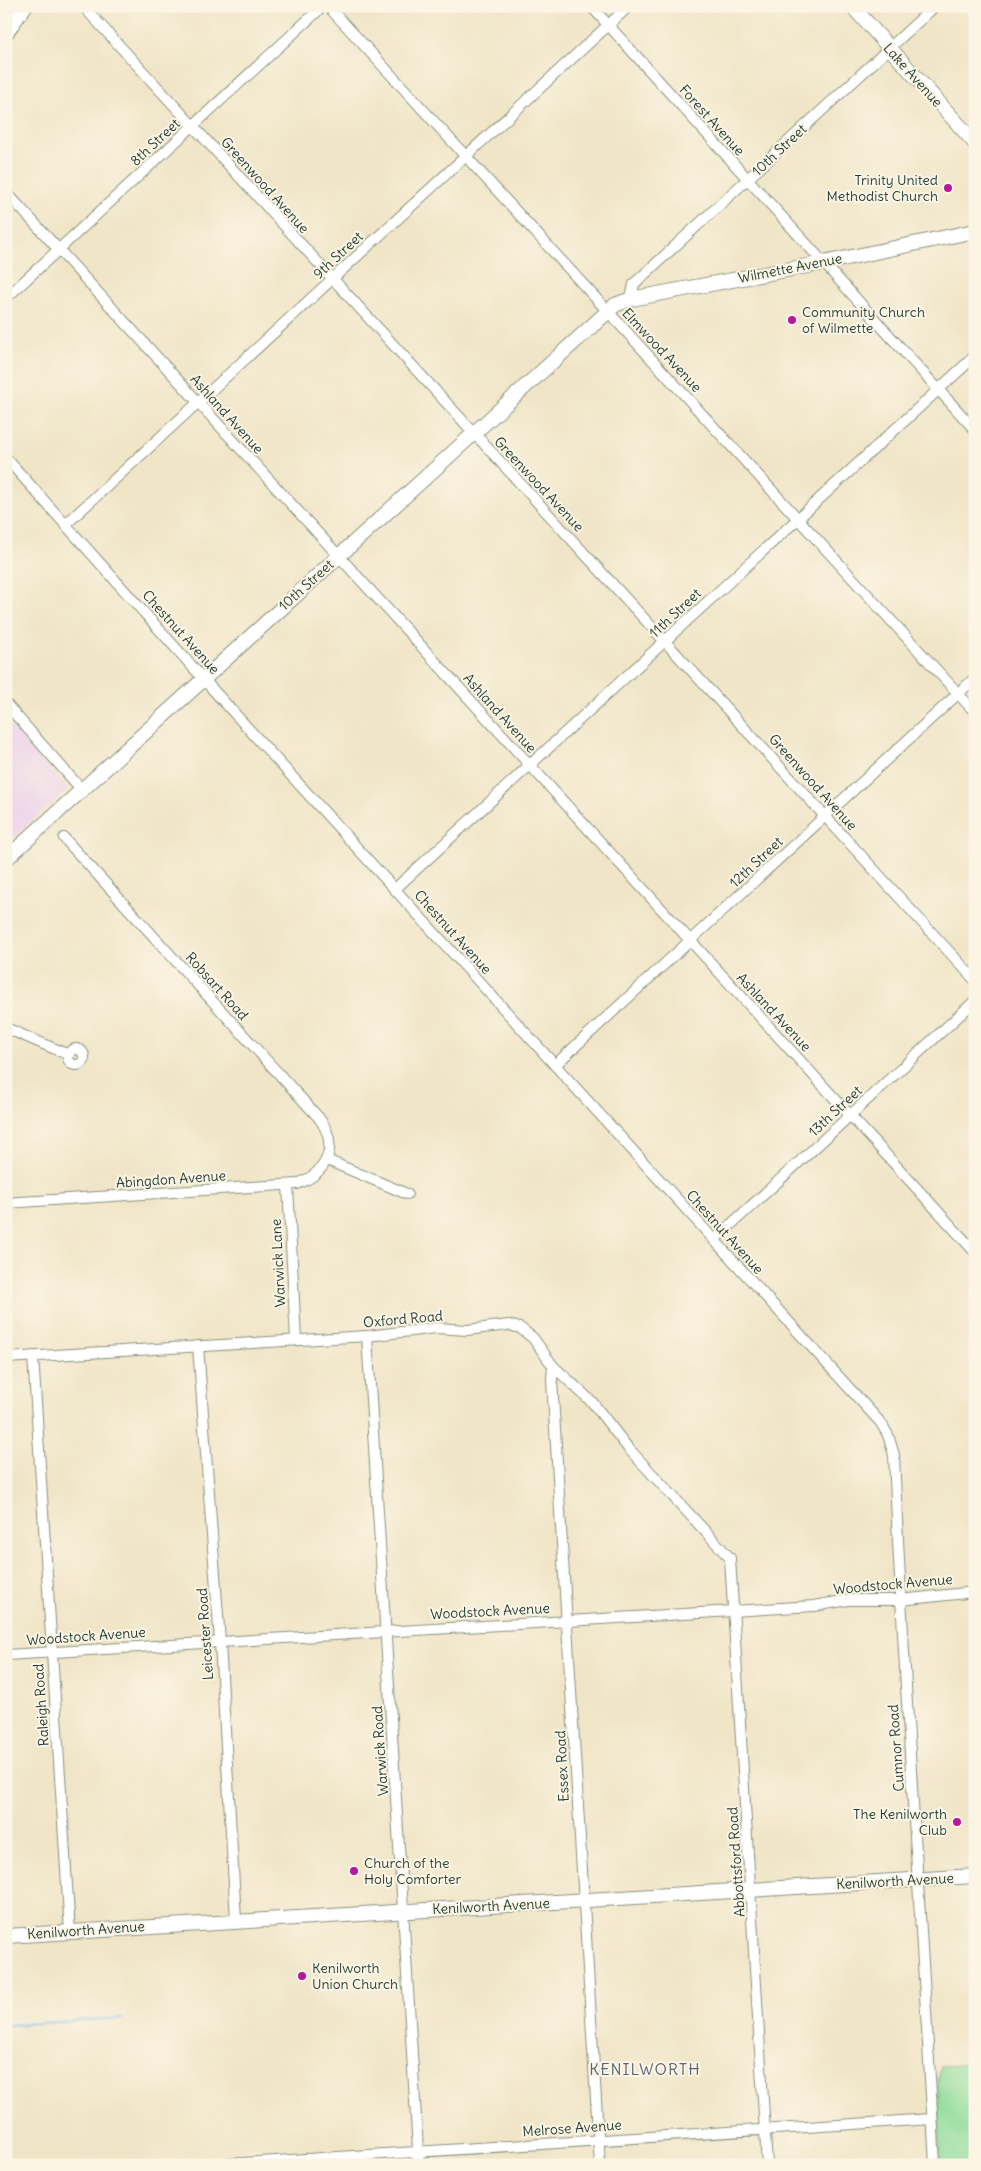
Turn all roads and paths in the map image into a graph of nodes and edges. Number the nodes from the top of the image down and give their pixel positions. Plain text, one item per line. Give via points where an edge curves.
1 (25, 6) edge
2 (83, 6) edge
3 (323, 6) edge
4 (328, 6) edge
5 (591, 6) edge
6 (629, 6) edge
7 (852, 6) edge
8 (935, 6) edge
9 (608, 26) junction
10 (6, 33) edge
11 (890, 48) junction
12 (193, 126) junction
13 (975, 143) edge
14 (466, 156) junction
15 (747, 179) junction
16 (6, 192) edge
17 (975, 231) edge
18 (59, 250) junction
19 (823, 263) junction
20 (332, 279) junction
21 (6, 298) edge
22 (631, 299) junction
23 (606, 310) junction
24 (975, 356) edge
25 (938, 390) junction
26 (198, 402) junction
27 (975, 430) edge
28 (473, 432) junction
29 (6, 458) edge
30 (798, 519) junction
31 (66, 524) junction
32 (338, 556) junction
33 (664, 641) junction
34 (204, 678) junction
35 (975, 678) edge
36 (958, 694) junction
37 (6, 704) edge
38 (975, 712) edge
39 (529, 766) junction
40 (82, 790) junction
41 (825, 816) junction
42 (64, 838) dead end
43 (6, 859) edge
44 (395, 889) junction
45 (690, 941) junction
46 (975, 980) edge
47 (975, 1001) edge
48 (6, 1028) edge
49 (68, 1054) dead end
50 (555, 1065) junction
51 (850, 1116) junction
52 (327, 1160) junction
53 (288, 1185) junction
54 (407, 1194) dead end
55 (6, 1203) edge
56 (714, 1240) junction
57 (975, 1252) edge
58 (368, 1336) junction
59 (296, 1340) junction
60 (198, 1346) junction
61 (33, 1356) junction
62 (6, 1358) edge
63 (553, 1366) junction
64 (881, 1422) joint
65 (730, 1558) joint
66 (975, 1592) edge
67 (900, 1600) junction
68 (733, 1610) junction
69 (567, 1620) junction
70 (386, 1631) junction
71 (220, 1642) junction
72 (52, 1652) junction
73 (6, 1655) edge
74 (975, 1876) edge
75 (918, 1880) junction
76 (751, 1889) junction
77 (583, 1901) junction
78 (403, 1911) junction
79 (236, 1920) junction
80 (70, 1932) junction
81 (6, 1936) edge
82 (932, 2119) junction
83 (765, 2131) junction
84 (598, 2140) junction
85 (418, 2152) junction
86 (251, 2164) edge
87 (213, 2165) edge
88 (419, 2165) edge
89 (600, 2165) edge
90 (767, 2165) edge
91 (934, 2165) edge

1 - 10 street
2 - 12 street, Greenwood Avenue
3 - 12 street, 8th Street
4 - 14 street, Elmwood Avenue
5 - 9 street, Forest Avenue
6 - 9 street, 9th Street
7 - 11 street, Lake Avenue
8 - 11 street, 10th Street
9 - 14 street, 9th Street
9 - 15 street, Forest Avenue
11 - 13 street, Lake Avenue
11 - 15 street, 10th Street
12 - 18 street, 8th Street
12 - 20 street, Greenwood Avenue
14 - 20 street, 9th Street
14 - 23 street, Elmwood Avenue
15 - 19 street, Forest Avenue
15 - 22 street, 10th Street via 634,284
16 - 18 street, Ashland Avenue
17 - 19 street, Wilmette Avenue
18 - 21 street, 8th Street
18 - 26 street, Ashland Avenue
19 - 22 street, Wilmette Avenue
19 - 25 street, Forest Avenue
20 - 26 street, 9th Street
20 - 28 street, Greenwood Avenue
22 - 23 street, Wilmette Avenue
23 - 28 street, 10th Street
23 - 30 street, Elmwood Avenue
24 - 25 street, 11th Street
25 - 27 street, Forest Avenue
25 - 30 street, 11th Street
26 - 31 street, 9th Street
26 - 32 street, Ashland Avenue
28 - 32 street, 10th Street
28 - 33 street, Greenwood Avenue
29 - 31 street, Chestnut Avenue
30 - 33 street, 11th Street
30 - 36 street, Elmwood Avenue
31 - 34 street, Chestnut Avenue
32 - 34 street, 10th Street
32 - 39 street, Ashland Avenue
33 - 39 street, 11th Street
33 - 41 street, Greenwood Avenue
34 - 40 street, 10th Street
34 - 44 street, Chestnut Avenue
35 - 36 street, 12th Street
36 - 38 street, Elmwood Avenue
36 - 41 street, 12th Street
37 - 40 street
39 - 44 street, 11th Street
39 - 45 street, Ashland Avenue
40 - 43 street, 10th Street
41 - 45 street, 12th Street
41 - 46 street, Greenwood Avenue
42 - 52 street, Robsart Road via 318,1118 328,1136
44 - 50 street, Chestnut Avenue
45 - 50 street, 12th Street
45 - 51 street, Ashland Avenue
47 - 51 street, 13th Street
48 - 49 street
50 - 56 street, Chestnut Avenue
51 - 56 street, 13th Street
51 - 57 street, Ashland Avenue
52 - 53 street, Abingdon Avenue via 312,1178
52 - 54 street
53 - 55 street, Abingdon Avenue
53 - 59 street, Warwick Lane
56 - 64 street, Chestnut Avenue
58 - 59 street, Oxford Road
58 - 63 street, Oxford Road via 437,1328 467,1330 509,1325 520,1328 533,1338
58 - 70 street, Warwick Road
59 - 60 street, Oxford Road
60 - 61 street, Oxford Road
60 - 71 street, Leicester Road
61 - 62 street, Oxford Road
61 - 72 street, Raleigh Road
63 - 65 street, Oxford Road via 592,1402 628,1448
63 - 69 street, Essex Road
64 - 67 street, Cumnor Road via 894,1455
65 - 68 street, Abbottsford Road
66 - 67 street, Woodstock Avenue
67 - 68 street, Woodstock Avenue via 848,1600 814,1606
67 - 75 street, Cumnor Road
68 - 69 street, Woodstock Avenue
68 - 76 street, Abbottsford Road
69 - 70 street, Woodstock Avenue
69 - 77 street, Essex Road
70 - 71 street, Woodstock Avenue
70 - 78 street, Warwick Road
71 - 72 street, Woodstock Avenue
71 - 79 street, Leicester Road
72 - 73 street, Woodstock Avenue
72 - 80 street, Raleigh Road
74 - 75 street, Kenilworth Avenue
75 - 76 street, Kenilworth Avenue
75 - 82 street, Cumnor Road
76 - 77 street, Kenilworth Avenue
76 - 83 street, Abbottsford Road
77 - 78 street, Kenilworth Avenue
77 - 84 street, Essex Road
78 - 79 street, Kenilworth Avenue
78 - 85 street, Warwick Road
79 - 80 street, Kenilworth Avenue
80 - 81 street, Kenilworth Avenue
82 - 83 street, Melrose Avenue
82 - 91 street, Cumnor Road
83 - 84 street, Melrose Avenue
83 - 90 street, Abbottsford Road
84 - 85 street, Melrose Avenue
84 - 89 street, Essex Road
85 - 86 street, Melrose Avenue
85 - 88 street, Warwick Road
86 - 87 street, Melrose Avenue

